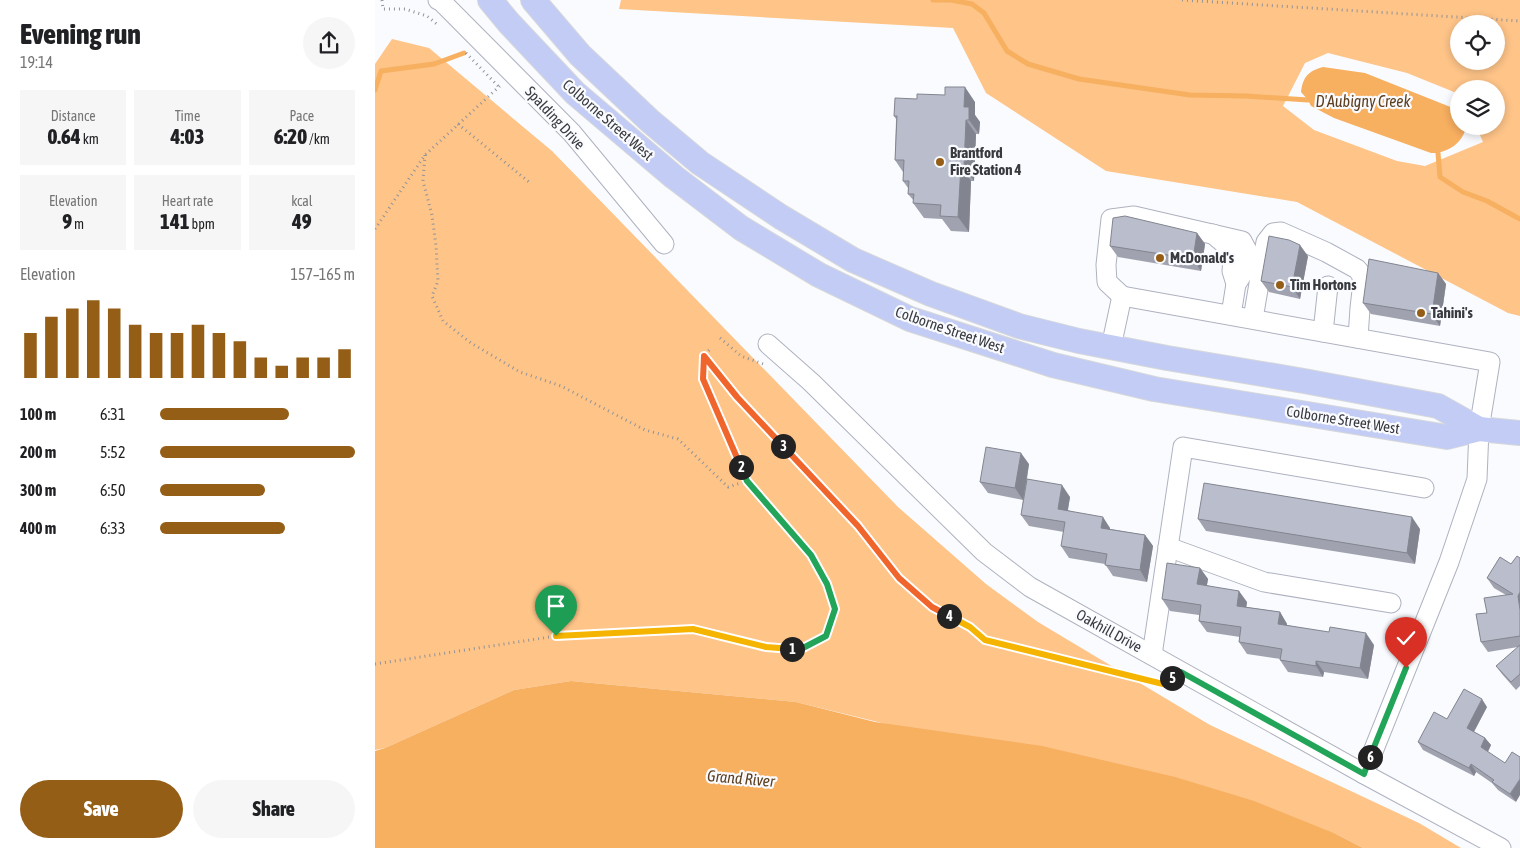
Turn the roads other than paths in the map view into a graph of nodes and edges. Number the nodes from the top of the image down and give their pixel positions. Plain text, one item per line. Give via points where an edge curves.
1 (438, 0) edge
2 (490, 0) edge
3 (533, 0) edge
4 (664, 244) dead end
5 (1329, 286) dead end
6 (1122, 296) junction
7 (1231, 315) junction
8 (1253, 319) junction
9 (1323, 332) junction
10 (1358, 338) junction
11 (768, 344) dead end
12 (1111, 347) junction
13 (1479, 429) junction
14 (1520, 433) edge
15 (1424, 488) dead end
16 (1168, 547) junction
17 (1391, 603) dead end
18 (1152, 655) junction
19 (1364, 774) junction
20 (1501, 848) edge

1 - 4 street, Spalding Drive via 572,133
2 - 13 main road, Colborne Street West via 575,94 741,228 819,275 911,319 1053,365 1154,389 1447,437
3 - 12 main road, Colborne Street West via 580,55 650,121 700,163 815,239 853,260 931,294 1019,326
5 - 9 street
6 - 7 street
6 - 7 street via 1107,282 1111,219 1134,216 1242,241 1248,252 1245,270 1236,284
6 - 12 street
7 - 8 street
8 - 9 street
8 - 10 street via 1268,239 1273,233 1281,232 1326,252 1361,274
9 - 10 street
10 - 13 street via 1490,362
11 - 18 street, Oakhill Drive via 984,552 1030,587
12 - 13 main road, Colborne Street West via 1438,406
13 - 14 main road, Colborne Street West
13 - 19 street via 1477,479 1455,544
15 - 16 street via 1183,447
16 - 17 street via 1264,582
16 - 18 street
18 - 19 street, Oakhill Drive
19 - 20 street, Oakhill Drive

